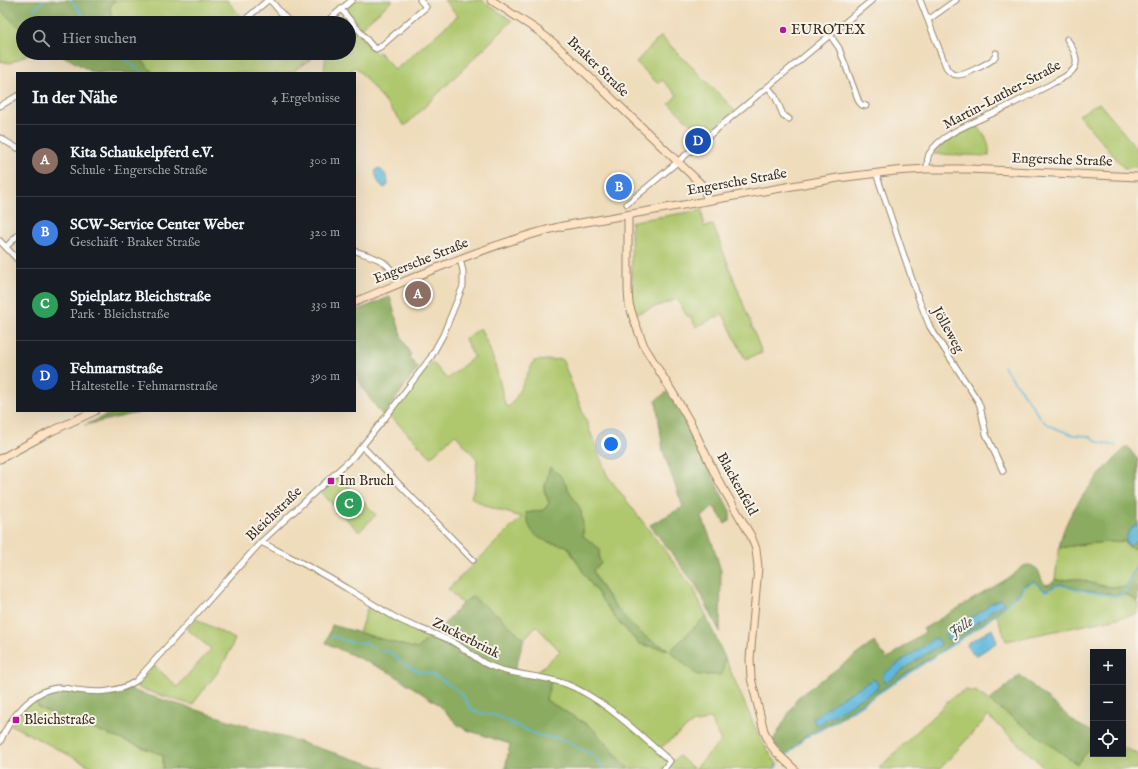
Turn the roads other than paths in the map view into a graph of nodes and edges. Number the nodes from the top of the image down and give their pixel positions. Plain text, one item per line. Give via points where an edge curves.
1 (269, 0) edge
2 (352, 0) edge
3 (420, 0) edge
4 (491, 0) edge
5 (872, 0) edge
6 (920, 0) edge
7 (956, 0) edge
8 (341, 9) junction
9 (250, 16) edge
10 (284, 16) edge
11 (333, 16) edge
12 (347, 16) edge
13 (928, 20) junction
14 (356, 27) edge
15 (830, 35) junction
16 (1067, 39) dead end
17 (996, 53) dead end
18 (768, 87) junction
19 (16, 97) edge
20 (0, 106) edge
21 (866, 106) dead end
22 (789, 119) dead end
23 (0, 138) edge
24 (16, 147) edge
25 (678, 162) junction
26 (927, 169) junction
27 (876, 173) junction
28 (1138, 177) edge
29 (707, 201) junction
30 (627, 204) dead end
31 (628, 215) junction
32 (16, 237) edge
33 (0, 241) edge
34 (6, 247) junction
35 (356, 251) edge
36 (16, 258) edge
37 (460, 259) junction
38 (399, 284) junction
39 (356, 302) edge
40 (94, 412) edge
41 (362, 446) junction
42 (0, 459) edge
43 (1003, 471) dead end
44 (261, 542) junction
45 (473, 560) dead end
46 (2, 733) edge
47 (0, 742) edge
48 (664, 769) edge
49 (794, 769) edge

1 - 9 street
1 - 10 street
2 - 8 street
3 - 14 street via 426,7 376,49
4 - 25 main road, Braker Straße via 537,30 559,48
5 - 15 street
6 - 13 street
7 - 13 street
8 - 11 street
8 - 12 street
13 - 17 street via 947,69 952,73 963,75 990,61
15 - 18 street
15 - 21 street via 839,48 859,102
16 - 26 street, Martin-Luther-Straße via 1076,60 1072,71 1031,95 951,134 929,155
18 - 22 street via 783,115
18 - 25 street
19 - 20 street
23 - 24 street
25 - 29 main road, Braker Straße via 704,186
25 - 30 street
26 - 27 main road, Engersche Straße
26 - 28 main road, Engersche Straße
27 - 29 main road, Engersche Straße
27 - 43 street, Jölleweg via 930,327 978,401 986,434
29 - 31 main road, Engersche Straße
31 - 37 main road, Engersche Straße via 529,234
31 - 49 main road, Blackenfeld via 628,290 634,320 644,346 690,422 756,550 758,567 750,659 752,678 764,731 777,753
32 - 34 street
33 - 34 street
34 - 36 street
35 - 38 street via 376,258 388,266
37 - 38 main road, Engersche Straße
37 - 41 street, Bleichstraße via 463,286 443,335 431,357
38 - 39 main road, Engersche Straße
40 - 42 main road
41 - 44 street, Bleichstraße
41 - 45 street
44 - 46 street, Bleichstraße via 136,681 106,692 62,688 46,690 29,702
44 - 48 street, Zuckerbrink via 346,587 399,619 462,647 485,663 505,671 558,681 578,689 611,710 670,761
46 - 47 street, Bleichstraße

